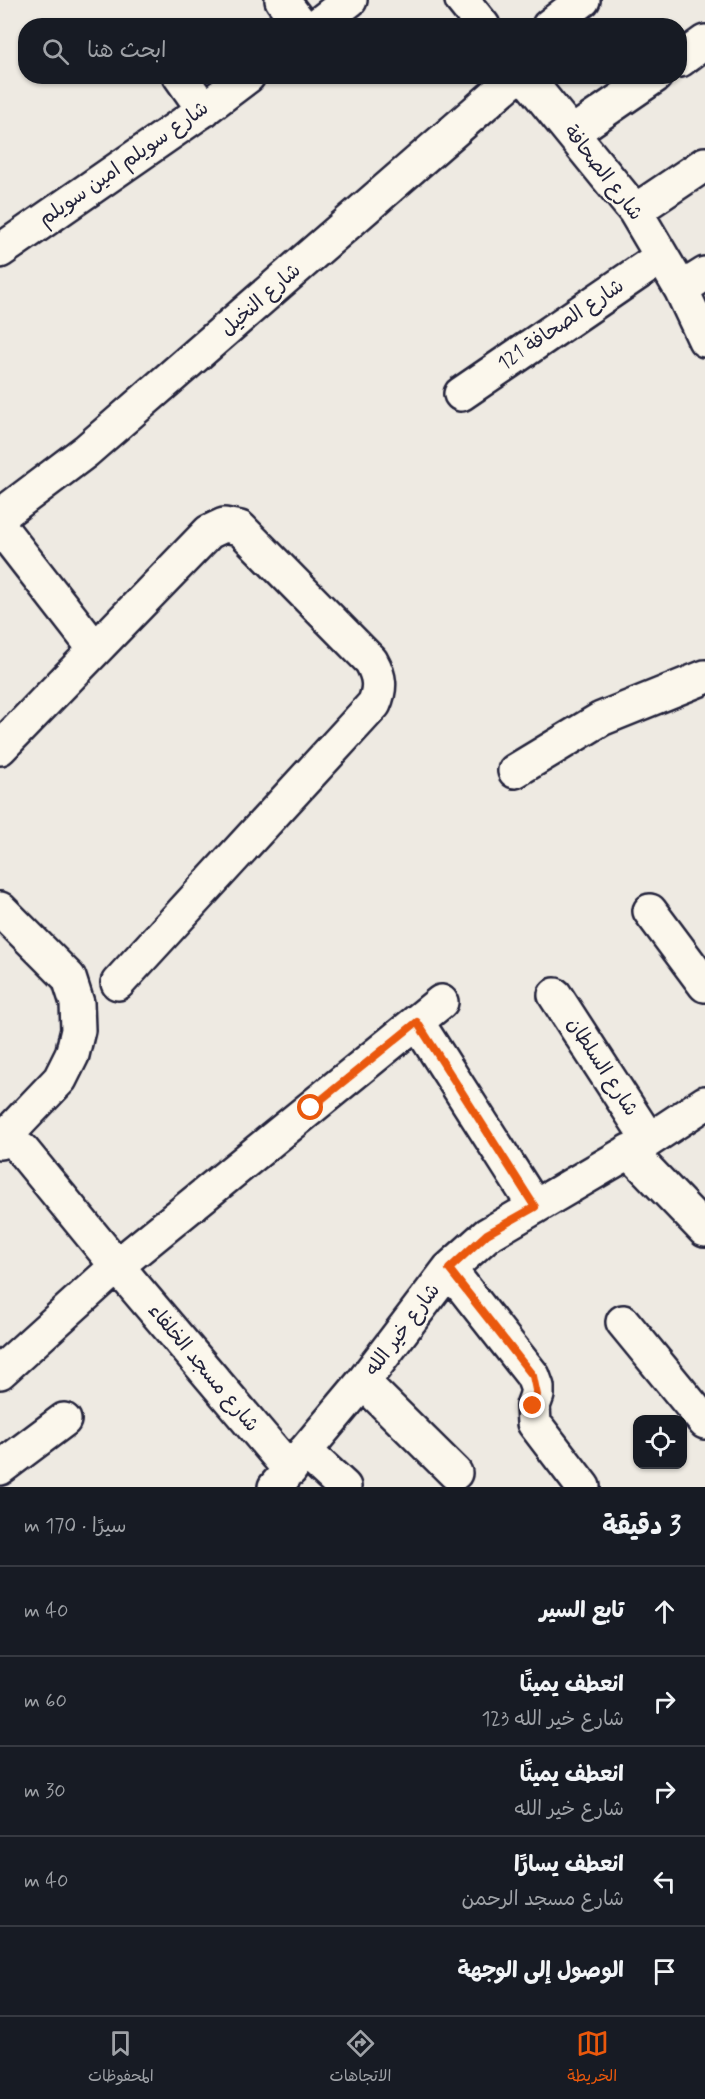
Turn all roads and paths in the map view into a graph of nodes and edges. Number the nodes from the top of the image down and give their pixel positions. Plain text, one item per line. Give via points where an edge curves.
1 (282, 0) edge
2 (350, 0) edge
3 (462, 0) edge
4 (583, 0) edge
5 (296, 18) edge
6 (326, 18) edge
7 (477, 18) edge
8 (559, 18) edge
9 (705, 42) edge
10 (687, 55) edge
11 (186, 84) edge
12 (238, 84) edge
13 (508, 84) edge
14 (532, 84) edge
15 (643, 84) edge
16 (204, 110) junction
17 (572, 133) junction
18 (705, 164) edge
19 (635, 211) junction
20 (0, 251) edge
21 (661, 257) junction
22 (693, 282) edge
23 (705, 340) edge
24 (461, 394) dead end
25 (0, 516) edge
26 (0, 527) edge
27 (95, 649) junction
28 (705, 676) edge
29 (0, 747) edge
30 (515, 771) dead end
31 (0, 909) edge
32 (650, 912) dead end
33 (118, 983) dead end
34 (705, 985) edge
35 (555, 994) dead end
36 (700, 1115) edge
37 (639, 1145) junction
38 (11, 1146) edge
39 (535, 1207) junction
40 (705, 1230) edge
41 (117, 1266) junction
42 (449, 1269) junction
43 (623, 1322) dead end
44 (0, 1372) edge
45 (363, 1382) junction
46 (64, 1420) dead end
47 (705, 1422) edge
48 (0, 1468) edge
49 (290, 1469) edge
50 (455, 1473) dead end
51 (344, 1487) edge
52 (583, 1487) edge

1 - 5 street
2 - 6 street
3 - 7 street
4 - 8 street
9 - 10 street
11 - 16 street
12 - 16 street, شارع سويلم امين سويلم
13 - 25 street, شارع النخيل via 94,444
14 - 17 street, شارع الصحافة
15 - 17 street
16 - 20 street, شارع سويلم امين سويلم
17 - 19 street, شارع الصحافة
18 - 19 street
19 - 21 street, شارع الصحافة
21 - 22 street, شارع الصحافة
21 - 24 street, شارع الصحافة 121
22 - 23 street, شارع الصحافة
26 - 27 street
27 - 29 street
27 - 33 street via 209,532 233,525 371,662 380,682 374,704
28 - 30 street via 602,719
31 - 38 street via 69,978 77,1003 78,1030 72,1055 60,1079
32 - 34 street
35 - 37 street, شارع السلطان
36 - 37 street, شارع خير الله
37 - 39 street, شارع خير الله
37 - 40 street, شارع السلطان
38 - 41 street, شارع مسجد الخلفاء
39 - 41 street via 429,1012
39 - 42 street, شارع خير الله via 487,1234
41 - 44 street
41 - 49 street, شارع مسجد الخلفاء
42 - 45 street, شارع خير الله
42 - 52 street via 533,1376 537,1395 534,1423
43 - 47 street
45 - 49 street, شارع خير الله
45 - 50 street
46 - 48 street
49 - 51 street, شارع مسجد الخلفاء

